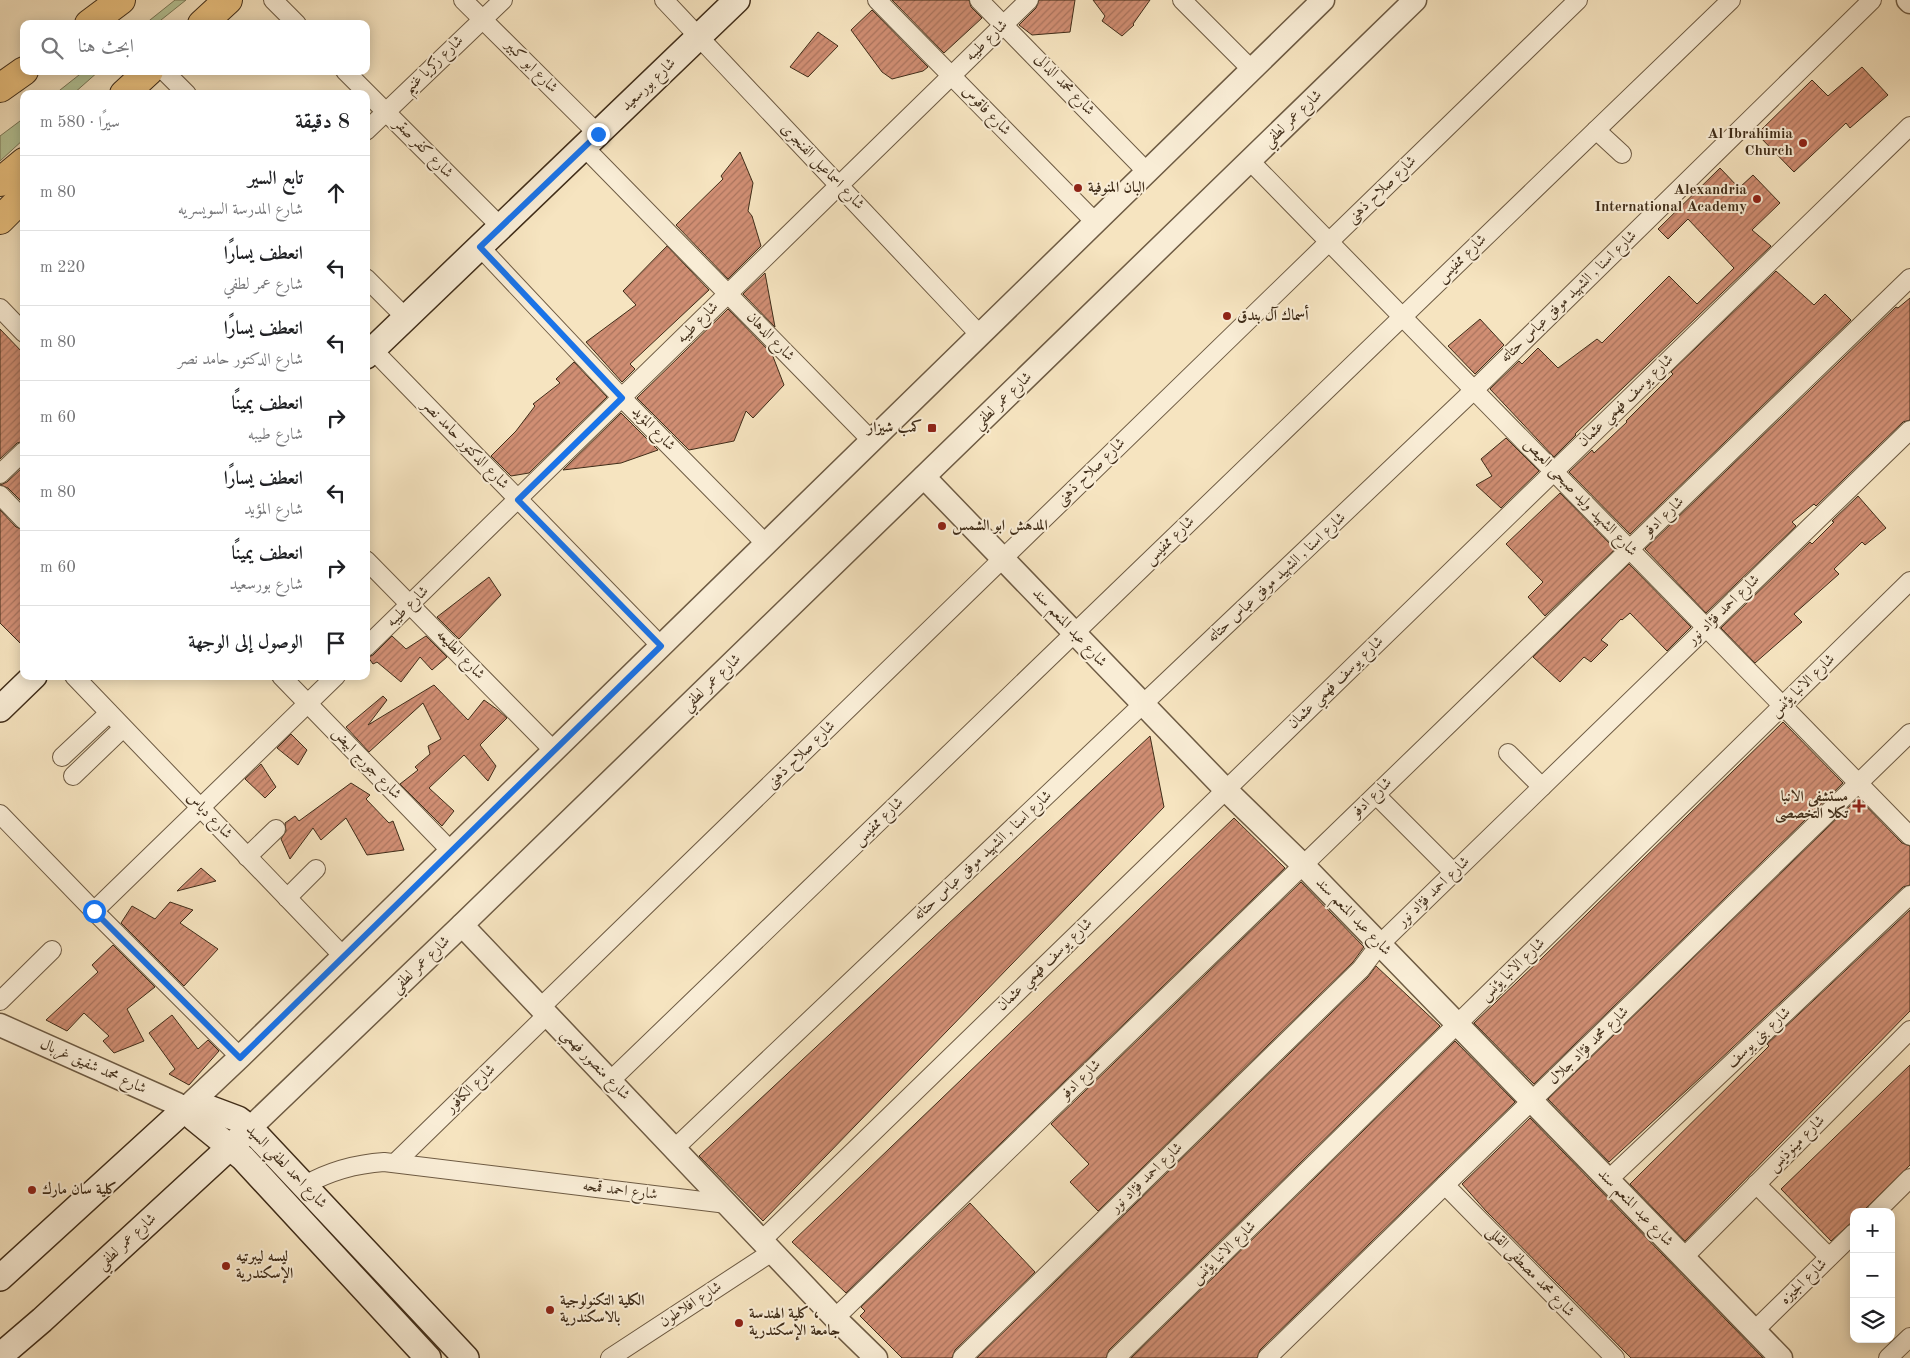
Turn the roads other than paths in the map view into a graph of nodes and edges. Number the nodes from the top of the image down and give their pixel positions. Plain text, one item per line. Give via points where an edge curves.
1 (121, 0) edge
2 (228, 0) edge
3 (273, 0) edge
4 (463, 0) edge
5 (503, 0) edge
6 (664, 0) edge
7 (737, 0) edge
8 (877, 0) edge
9 (979, 0) edge
10 (1029, 0) edge
11 (1182, 0) edge
12 (1323, 0) edge
13 (1415, 0) edge
14 (1578, 0) edge
15 (1731, 0) edge
16 (1872, 0) edge
17 (483, 19) junction
18 (94, 20) edge
19 (206, 20) edge
20 (293, 20) edge
21 (1004, 24) junction
22 (698, 37) junction
23 (1252, 70) junction
24 (20, 74) edge
25 (145, 75) edge
26 (168, 75) edge
27 (349, 75) edge
28 (951, 76) junction
29 (0, 88) edge
30 (128, 90) edge
31 (183, 90) edge
32 (364, 90) edge
33 (370, 96) edge
34 (386, 112) junction
35 (1910, 126) edge
36 (370, 128) edge
37 (1596, 130) junction
38 (591, 141) junction
39 (1622, 154) dead end
40 (1250, 161) junction
41 (20, 165) edge
42 (1147, 172) junction
43 (0, 182) edge
44 (838, 185) junction
45 (20, 200) edge
46 (0, 220) edge
47 (1095, 222) junction
48 (501, 226) junction
49 (1329, 242) junction
50 (480, 247) junction
51 (1910, 278) edge
52 (370, 282) edge
53 (728, 294) junction
54 (0, 308) edge
55 (1402, 317) junction
56 (406, 318) junction
57 (20, 329) edge
58 (980, 335) junction
59 (370, 353) edge
60 (1474, 390) junction
61 (622, 398) junction
62 (1910, 430) edge
63 (872, 441) junction
64 (20, 455) edge
65 (1554, 471) junction
66 (0, 474) edge
67 (924, 477) junction
68 (0, 495) edge
69 (518, 500) junction
70 (20, 516) edge
71 (766, 544) junction
72 (1630, 550) junction
73 (1003, 558) junction
74 (370, 564) edge
75 (1910, 582) edge
76 (410, 604) junction
77 (1706, 628) junction
78 (1074, 634) junction
79 (370, 643) edge
80 (661, 646) junction
81 (29, 680) edge
82 (78, 680) edge
83 (285, 680) edge
84 (332, 680) edge
85 (1, 704) edge
86 (307, 704) junction
87 (1143, 705) junction
88 (1783, 706) junction
89 (109, 713) junction
90 (123, 728) junction
91 (1910, 733) edge
92 (554, 751) junction
93 (1508, 753) dead end
94 (62, 758) dead end
95 (73, 776) dead end
96 (1858, 784) junction
97 (1542, 787) junction
98 (1226, 790) junction
99 (1376, 795) junction
100 (200, 808) junction
101 (0, 814) edge
102 (276, 829) dead end
103 (1910, 836) edge
104 (451, 851) junction
105 (248, 856) junction
106 (1302, 865) junction
107 (316, 869) dead end
108 (1454, 873) junction
109 (1910, 895) edge
110 (287, 898) junction
111 (94, 911) junction
112 (462, 925) junction
113 (1380, 944) junction
114 (52, 950) dead end
115 (344, 956) junction
116 (0, 1000) edge
117 (543, 1011) junction
118 (0, 1025) edge
119 (1457, 1025) junction
120 (1910, 1030) edge
121 (240, 1058) junction
122 (610, 1081) junction
123 (1532, 1101) junction
124 (195, 1111) junction
125 (244, 1124) junction
126 (226, 1143) junction
127 (675, 1148) junction
128 (395, 1163) junction
129 (1910, 1178) edge
130 (1608, 1180) junction
131 (1756, 1184) junction
132 (305, 1185) junction
133 (1445, 1185) junction
134 (727, 1204) junction
135 (1880, 1208) edge
136 (1850, 1238) edge
137 (767, 1247) junction
138 (1684, 1257) junction
139 (1829, 1257) junction
140 (0, 1278) edge
141 (835, 1318) junction
142 (1754, 1331) junction
143 (1910, 1337) edge
144 (0, 1356) edge
145 (1273, 1356) edge
146 (428, 1358) edge
147 (466, 1358) edge
148 (610, 1358) edge
149 (876, 1358) edge
150 (962, 1358) edge
151 (1116, 1358) edge
152 (1615, 1358) edge
153 (1781, 1358) edge
154 (1888, 1358) edge

1 - 18 highway
2 - 19 highway
3 - 20 street
4 - 17 street, شارع ابو كبير
5 - 17 street, شارع زكريا غنيم
6 - 22 street, شارع اسماعيل الفنجرى
7 - 22 main road, شارع بورسعيد
8 - 28 street, شارع فاقوس
9 - 21 street, شارع محمد الدالى
10 - 21 street, شارع طيبه
11 - 23 street
12 - 23 street
13 - 40 street, شارع عمر لطفي
14 - 49 street, شارع صلاح ذهنى
15 - 37 street, شارع ممفيس
16 - 60 street, شارع اسنا , الشهيد موفق عباس حتاته
17 - 34 street, شارع زكريا غنيم
17 - 38 street, شارع ابو كبير
21 - 28 street, شارع طيبه
21 - 42 street, شارع محمد الدالى
22 - 38 main road, شارع بورسعيد
22 - 44 street, شارع اسماعيل الفنجرى
23 - 42 street
24 - 29 highway
25 - 30 highway
26 - 31 street
27 - 32 street, شارع كفر صقر
28 - 44 street, شارع طيبه
28 - 47 street, شارع فاقوس
33 - 34 street, شارع كفر صقر
34 - 36 street, شارع زكريا غنيم
34 - 48 street, شارع كفر صقر
35 - 65 street, شارع يوسف فهمي عثمان
37 - 39 street
37 - 55 street, شارع ممفيس
38 - 48 main road, شارع بورسعيد
38 - 53 street, شارع الدهان
40 - 49 street, شارع الشهيد وليد صبحى العيص
40 - 67 street, شارع عمر لطفي
41 - 43 highway
42 - 47 street
44 - 53 street, شارع طيبه
44 - 58 street, شارع اسماعيل الفنجرى
45 - 46 highway
47 - 58 street
48 - 50 main road, شارع بورسعيد
49 - 55 street, شارع الشهيد وليد صبحى العيص
49 - 73 street, شارع صلاح ذهنى
50 - 56 main road, شارع بورسعيد
50 - 61 street, شارع المؤيد
51 - 72 street, شارع ادفو
52 - 56 street
53 - 61 street, شارع طيبه
53 - 63 street, شارع الدهان
54 - 57 street
55 - 60 street, شارع الشهيد وليد صبحى العيص
55 - 78 street, شارع ممفيس
56 - 59 main road, شارع بورسعيد
58 - 63 street
59 - 69 street, شارع الدكتور حامد نصر
60 - 65 street, شارع الشهيد وليد صبحى العيص
60 - 87 street, شارع اسنا , الشهيد موفق عباس حتاته
61 - 69 street, شارع طيبه
61 - 71 street, شارع المؤيد
62 - 77 street, شارع احمد فؤاد نور
63 - 71 street
64 - 66 street
65 - 72 street, شارع الشهيد وليد صبحى العيص
65 - 98 street, شارع يوسف فهمي عثمان
67 - 73 street, شارع عبد المنعم سند
67 - 112 street, شارع عمر لطفي
68 - 70 street
69 - 76 street, شارع طيبه
69 - 80 street, شارع الدكتور حامد نصر
71 - 80 street
72 - 77 street, شارع الشهيد وليد صبحى العيص
72 - 99 street, شارع ادفو
73 - 78 street, شارع عبد المنعم سند
73 - 117 street, شارع صلاح ذهنى
74 - 76 street, شارع الطليعه
75 - 88 street, شارع الانبا يؤنس
76 - 79 street, شارع طيبه
76 - 92 street, شارع الطليعه
77 - 88 street, شارع الشهيد وليد صبحى العيص
77 - 97 street, شارع احمد فؤاد نور
78 - 87 street, شارع عبد المنعم سند
78 - 122 street, شارع ممفيس
80 - 92 street
81 - 85 main road
82 - 89 street, شارع دياس
83 - 86 street, شارع جورج ابيض
84 - 86 street
86 - 100 street
86 - 104 street, شارع جورج ابيض
87 - 98 street, شارع عبد المنعم سند
87 - 127 street, شارع اسنا , الشهيد موفق عباس حتاته
88 - 96 street, شارع الشهيد وليد صبحى العيص
88 - 119 street, شارع الانبا يؤنس
89 - 90 street, شارع دياس
89 - 94 street
90 - 95 street
90 - 100 street, شارع دياس
91 - 96 street, شارع محمد فؤاد جلال
92 - 104 street
93 - 97 street
96 - 103 street, شارع الشهيد وليد صبحى العيص
96 - 123 street, شارع محمد فؤاد جلال
97 - 108 street, شارع احمد فؤاد نور
98 - 106 street, شارع عبد المنعم سند
98 - 137 street, شارع يوسف فهمي عثمان
99 - 106 street, شارع ادفو
99 - 108 street
100 - 105 street, شارع دياس
100 - 111 street
101 - 111 street
102 - 105 street
104 - 115 street
105 - 110 street, شارع دياس
106 - 113 street, شارع عبد المنعم سند
106 - 141 street, شارع ادفو
107 - 110 street
108 - 113 street, شارع احمد فؤاد نور
109 - 130 street, شارع بنى يوسف
110 - 115 street, شارع دياس
111 - 121 street
112 - 117 street, شارع منصور فهمي
112 - 125 street, شارع عمر لطفي
113 - 119 street, شارع عبد المنعم سند
113 - 150 street, شارع احمد فؤاد نور via 1361,969
114 - 116 street
115 - 121 street
117 - 122 street, شارع منصور فهمي
117 - 128 street, شارع الكافور
118 - 124 street, شارع محمد شفيق غربال
119 - 123 street, شارع عبد المنعم سند
119 - 151 street, شارع الانبا يؤنس
120 - 131 street, شارع مينوذيس
121 - 124 street
122 - 127 street, شارع منصور فهمي
123 - 130 street, شارع عبد المنعم سند
123 - 133 street, شارع محمد فؤاد جلال
124 - 125 main road, شارع احمد لطفي السيد
124 - 126 main road, شارع احمد لطفي السيد
124 - 140 main road
125 - 126 main road, شارع عمر لطفي
125 - 132 main road, شارع احمد لطفي السيد
126 - 144 main road, شارع عمر لطفي
126 - 146 main road, شارع احمد لطفي السيد
127 - 134 street, شارع منصور فهمي
128 - 132 street, شارع احمد قمحه via 363,1163 323,1175
128 - 134 street, شارع احمد قمحه
129 - 135 street
130 - 138 street, شارع عبد المنعم سند
131 - 138 street, شارع مينوذيس
131 - 139 street
132 - 147 main road, شارع احمد لطفي السيد
133 - 145 street, شارع محمد فؤاد جلال
133 - 152 street, شارع محمد مصطفى القللى
134 - 137 street
136 - 139 street, شارع الجيزه
137 - 141 street
137 - 148 street, شارع افلاطون
138 - 142 street, شارع عبد المنعم سند
139 - 142 street, شارع الجيزه
141 - 149 street
142 - 153 street, شارع عبد المنعم سند
143 - 154 street

